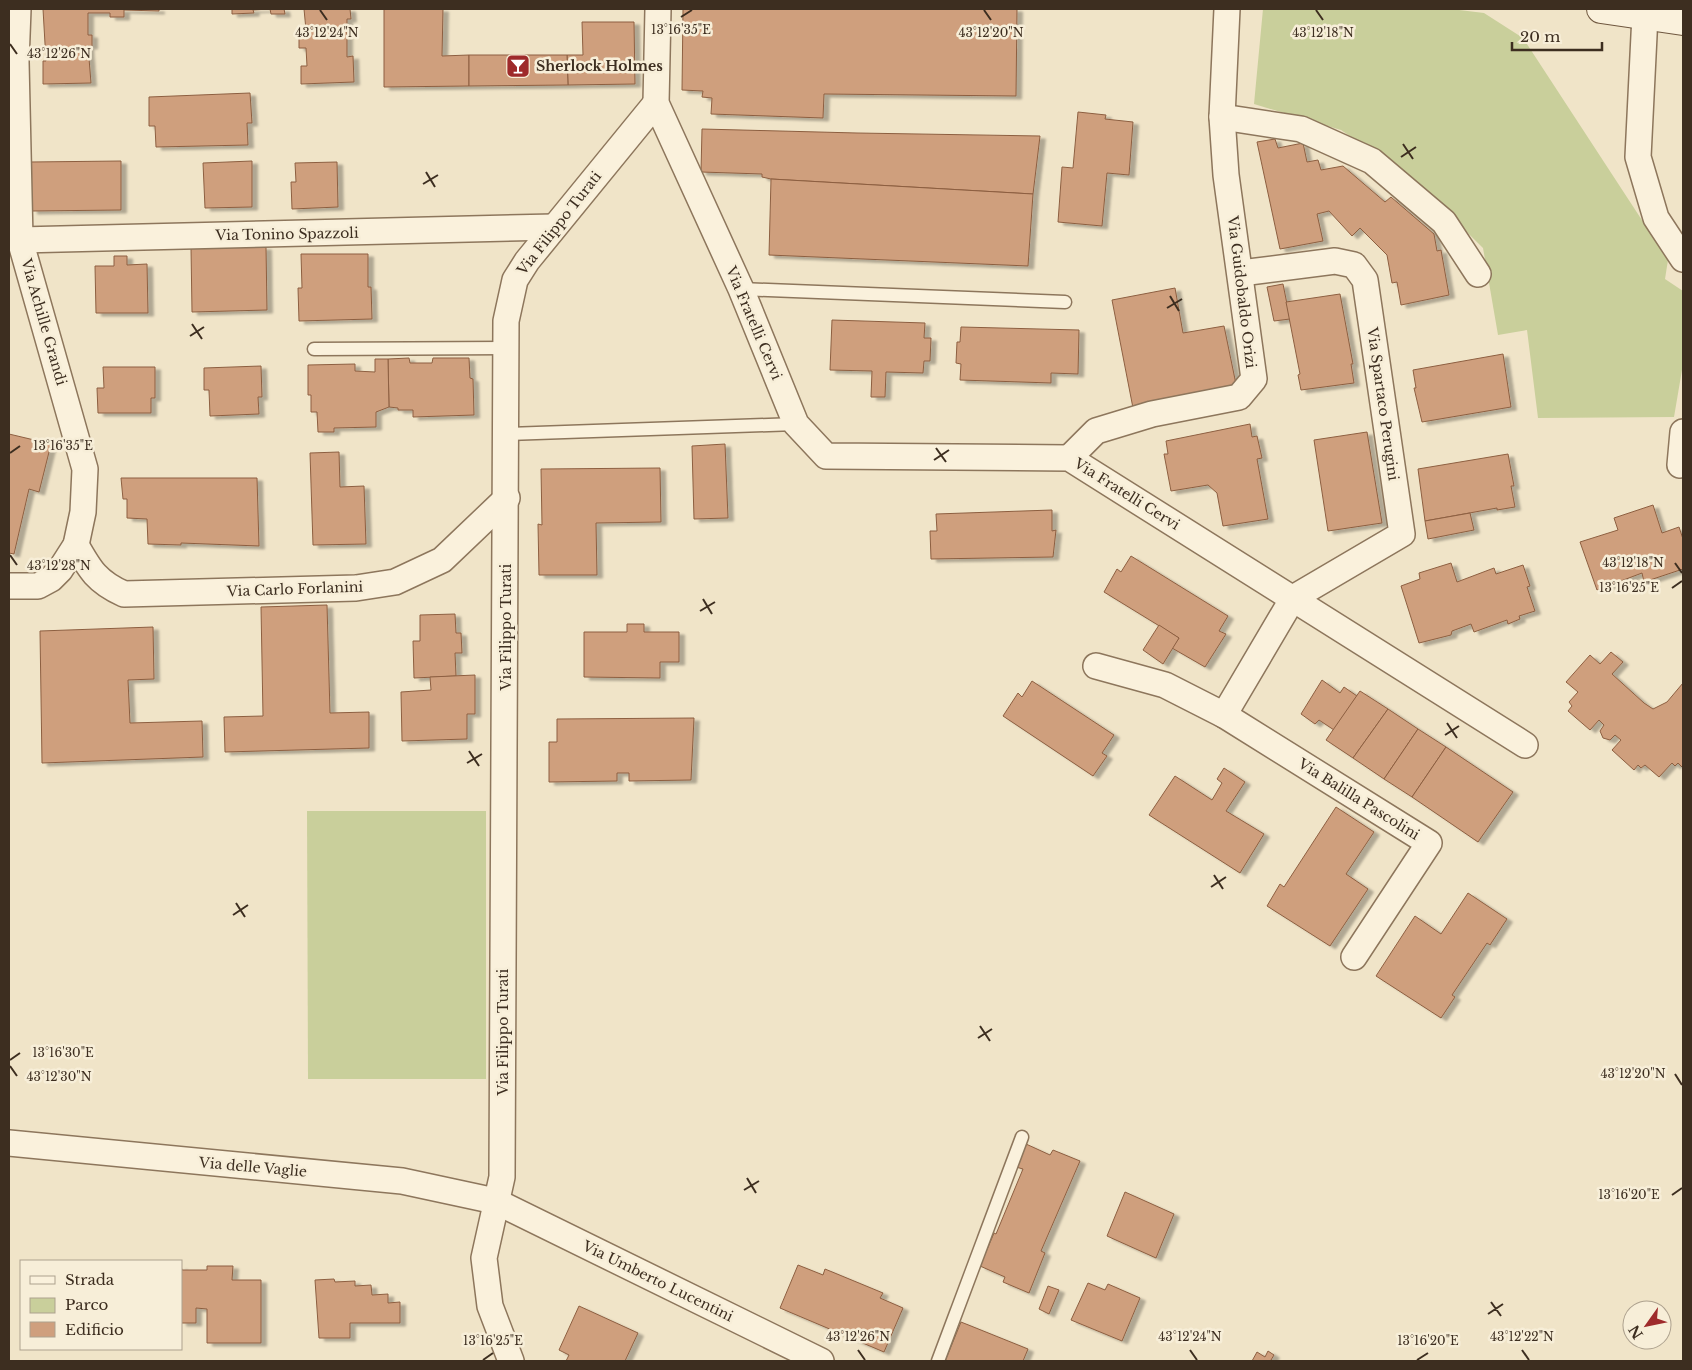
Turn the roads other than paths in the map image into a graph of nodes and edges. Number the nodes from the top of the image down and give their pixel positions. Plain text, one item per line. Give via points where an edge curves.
1 (18, 9) edge
2 (658, 9) edge
3 (1227, 9) edge
4 (1601, 9) edge
5 (1645, 15) junction
6 (1683, 21) edge
7 (656, 103) junction
8 (1222, 117) junction
9 (554, 227) junction
10 (20, 240) junction
11 (1683, 259) edge
12 (1241, 274) junction
13 (1478, 274) dead end
14 (741, 289) junction
15 (1065, 302) dead end
16 (506, 348) junction
17 (314, 349) dead end
18 (796, 424) junction
19 (1683, 432) edge
20 (507, 434) junction
21 (1070, 458) junction
22 (1680, 465) dead end
23 (506, 498) junction
24 (76, 545) junction
25 (9, 586) edge
26 (1293, 598) junction
27 (1096, 666) dead end
28 (1224, 715) junction
29 (1525, 745) dead end
30 (1354, 958) dead end
31 (1022, 1137) dead end
32 (9, 1143) edge
33 (496, 1201) junction
34 (511, 1361) edge
35 (821, 1361) edge
36 (938, 1361) edge

1 - 10 street, Via Achille Grandi
2 - 7 street, Via Fratelli Cervi
3 - 8 street, Via Guidobaldo Orizi
4 - 5 main road
5 - 6 main road
5 - 11 street via 1638,157 1656,218
7 - 9 street, Via Filippo Turati
7 - 14 street, Via Fratelli Cervi
8 - 12 street, Via Guidobaldo Orizi via 1226,175
8 - 13 street via 1301,129 1372,161 1444,222
9 - 10 street, Via Tonino Spazzoli
9 - 16 street, Via Filippo Turati via 515,280 506,321
10 - 24 street, Via Achille Grandi via 85,469 83,512
12 - 21 street, Via Guidobaldo Orizi via 1254,379 1239,397 1152,414 1096,431
12 - 26 street, Via Spartaco Perugini via 1336,261 1354,265 1365,280 1402,534
14 - 15 lane
14 - 18 street, Via Fratelli Cervi
16 - 17 lane
16 - 20 street, Via Filippo Turati
18 - 20 lane
18 - 21 street, Via Fratelli Cervi via 826,456
19 - 22 street
20 - 23 street, Via Filippo Turati
21 - 26 street, Via Fratelli Cervi
23 - 24 street, Via Carlo Forlanini via 442,560 396,582 356,588 124,594 92,574
23 - 33 street, Via Filippo Turati via 502,1177
24 - 25 street, Via Achille Grandi via 60,570 38,586
26 - 28 street
26 - 29 street, Via Fratelli Cervi
27 - 28 street, Via Balilla Pascolini via 1165,685
28 - 30 street, Via Balilla Pascolini via 1429,843
31 - 36 lane
32 - 33 street, Via delle Vaglie via 402,1181
33 - 34 street, Via Filippo Turati via 484,1258 490,1306
33 - 35 street, Via Umberto Lucentini

